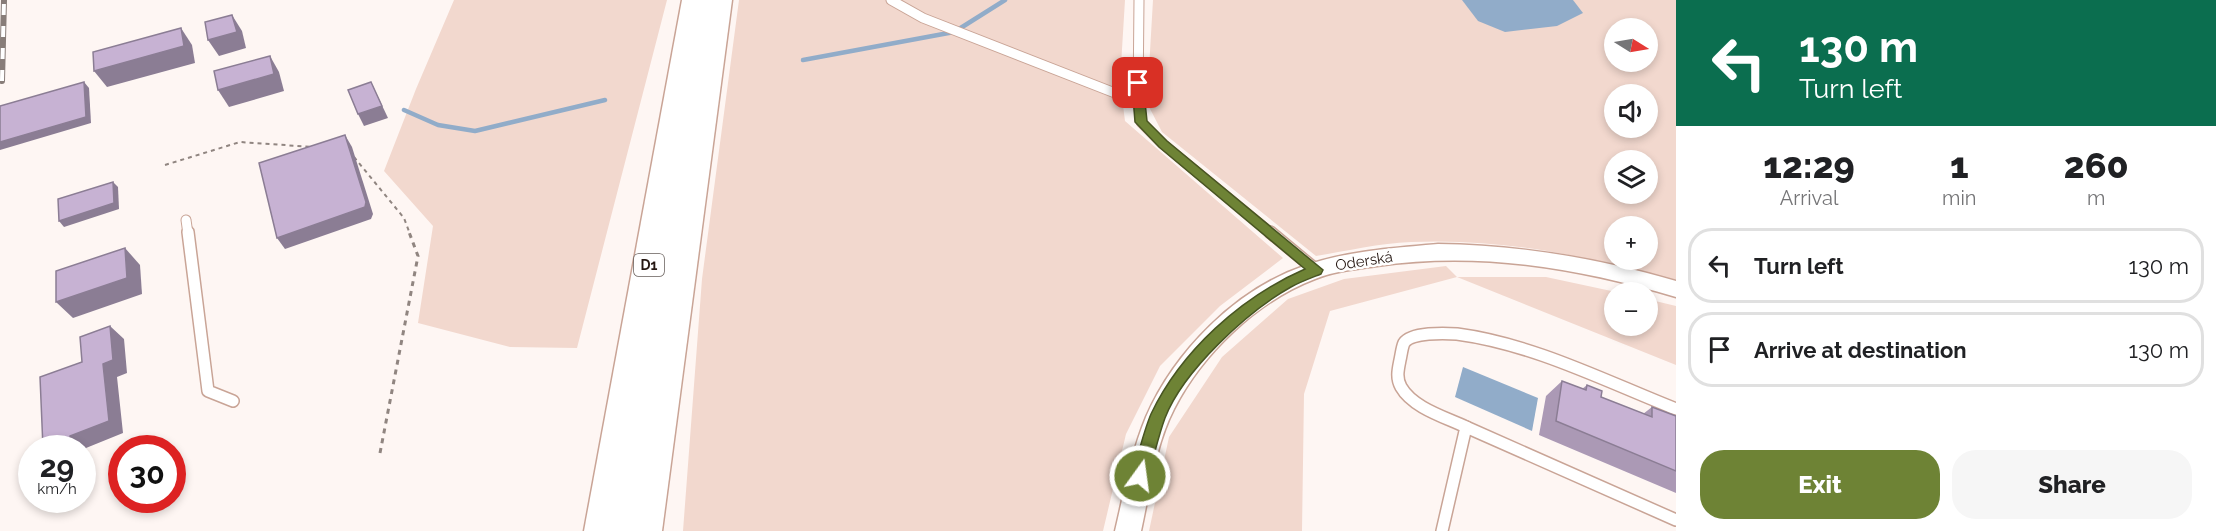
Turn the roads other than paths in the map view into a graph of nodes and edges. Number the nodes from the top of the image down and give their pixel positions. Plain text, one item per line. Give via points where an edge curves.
1 (695, 0) edge
2 (718, 0) edge
3 (891, 0) edge
4 (1138, 0) edge
5 (1138, 102) junction
6 (186, 220) dead end
7 (1316, 270) junction
8 (1676, 289) edge
9 (233, 401) dead end
10 (1676, 409) edge
11 (1466, 427) junction
12 (1676, 520) edge
13 (604, 531) edge
14 (642, 531) edge
15 (1128, 531) edge
16 (1442, 531) edge

1 - 13 highway, D1
2 - 14 highway, D1
3 - 5 lane via 923,18
4 - 5 lane
5 - 7 lane via 1141,122 1163,144
6 - 9 lane via 208,391
7 - 8 street, Oderská via 1400,255 1469,252 1581,265
7 - 15 street, Oderská via 1286,283 1245,310 1203,350 1178,381 1150,439
10 - 11 lane via 1504,344 1455,334 1425,334 1409,339 1404,343 1396,374 1401,387 1418,404
11 - 12 lane
11 - 16 lane

